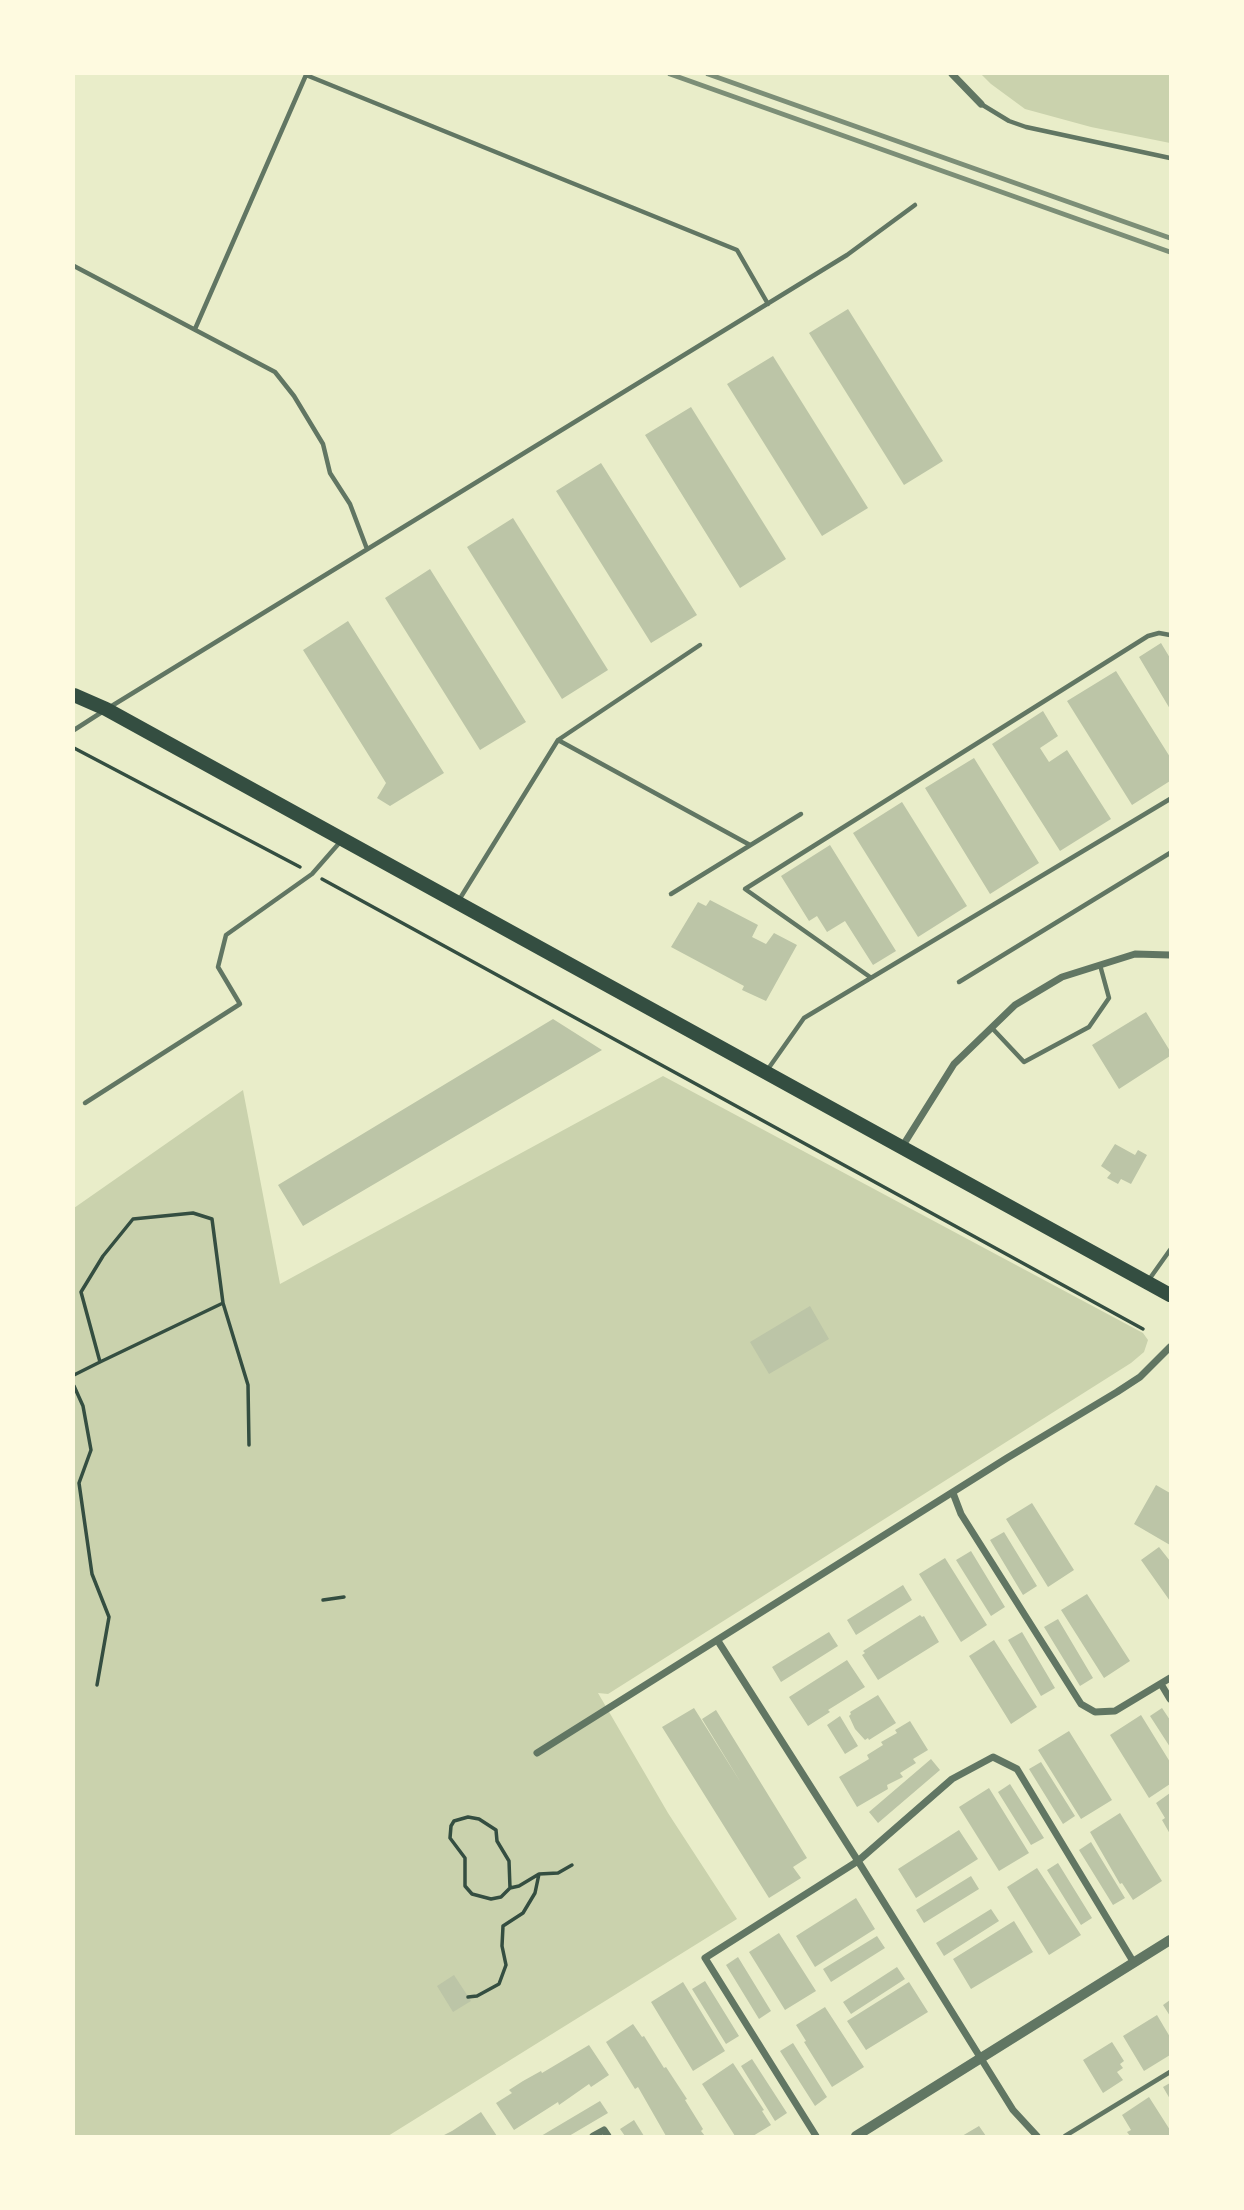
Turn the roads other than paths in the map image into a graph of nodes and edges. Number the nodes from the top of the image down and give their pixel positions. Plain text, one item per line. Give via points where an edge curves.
1 (952, 74) edge
2 (981, 104) joint
3 (1171, 158) edge
4 (915, 205) dead end
5 (74, 266) edge
6 (768, 304) junction
7 (195, 329) junction
8 (367, 549) junction
9 (1171, 635) edge
10 (700, 645) dead end
11 (74, 695) edge
12 (106, 709) junction
13 (74, 730) edge
14 (558, 740) junction
15 (1171, 799) edge
16 (801, 814) dead end
17 (342, 840) junction
18 (751, 845) junction
19 (1171, 852) edge
20 (671, 894) dead end
21 (457, 903) junction
22 (1171, 955) edge
23 (1100, 965) junction
24 (870, 977) junction
25 (959, 982) dead end
26 (991, 1028) junction
27 (765, 1072) junction
28 (85, 1103) dead end
29 (902, 1147) junction
30 (1171, 1250) edge
31 (1147, 1282) junction
32 (1171, 1295) edge
33 (1171, 1347) edge
34 (953, 1493) junction
35 (718, 1641) junction
36 (1171, 1678) edge
37 (1161, 1684) junction
38 (1171, 1699) edge
39 (537, 1753) dead end
40 (858, 1861) junction
41 (1171, 1940) edge
42 (1134, 1963) junction
43 (981, 2058) junction
44 (1171, 2072) edge
45 (606, 2133) edge
46 (593, 2137) edge
47 (816, 2137) edge
48 (856, 2137) edge
49 (1037, 2137) edge
50 (1066, 2137) edge

1 - 2 street
2 - 3 lane via 1026,127
4 - 6 lane
5 - 7 lane
6 - 7 lane via 737,250 306,75
6 - 8 lane
7 - 8 lane via 275,372 294,396 323,444 330,473 350,504
8 - 12 lane
9 - 24 lane via 1148,636 745,890
10 - 14 lane
11 - 12 main road
12 - 13 lane
12 - 17 main road
14 - 18 lane
14 - 21 lane
15 - 24 lane
16 - 18 lane
17 - 21 main road
17 - 28 lane via 312,873 226,935 218,967 240,1004
18 - 20 lane
19 - 25 lane
21 - 27 main road
22 - 23 street via 1135,954
23 - 26 street via 1062,977 1015,1005
23 - 26 lane via 1109,998 1089,1027 1024,1062
24 - 27 lane via 804,1018
26 - 29 street via 954,1064
27 - 29 main road
29 - 31 main road
30 - 31 lane
31 - 32 main road
33 - 34 street via 1140,1377
34 - 35 street
34 - 37 street via 961,1514 1087,1709 1115,1711
35 - 39 street
35 - 40 street
36 - 37 street
37 - 38 street
40 - 42 street via 952,1779 993,1757 1017,1769
40 - 43 street
40 - 47 street via 705,1958
41 - 42 street
42 - 43 street
43 - 48 street
43 - 49 street via 1013,2110
44 - 50 lane
45 - 46 street

